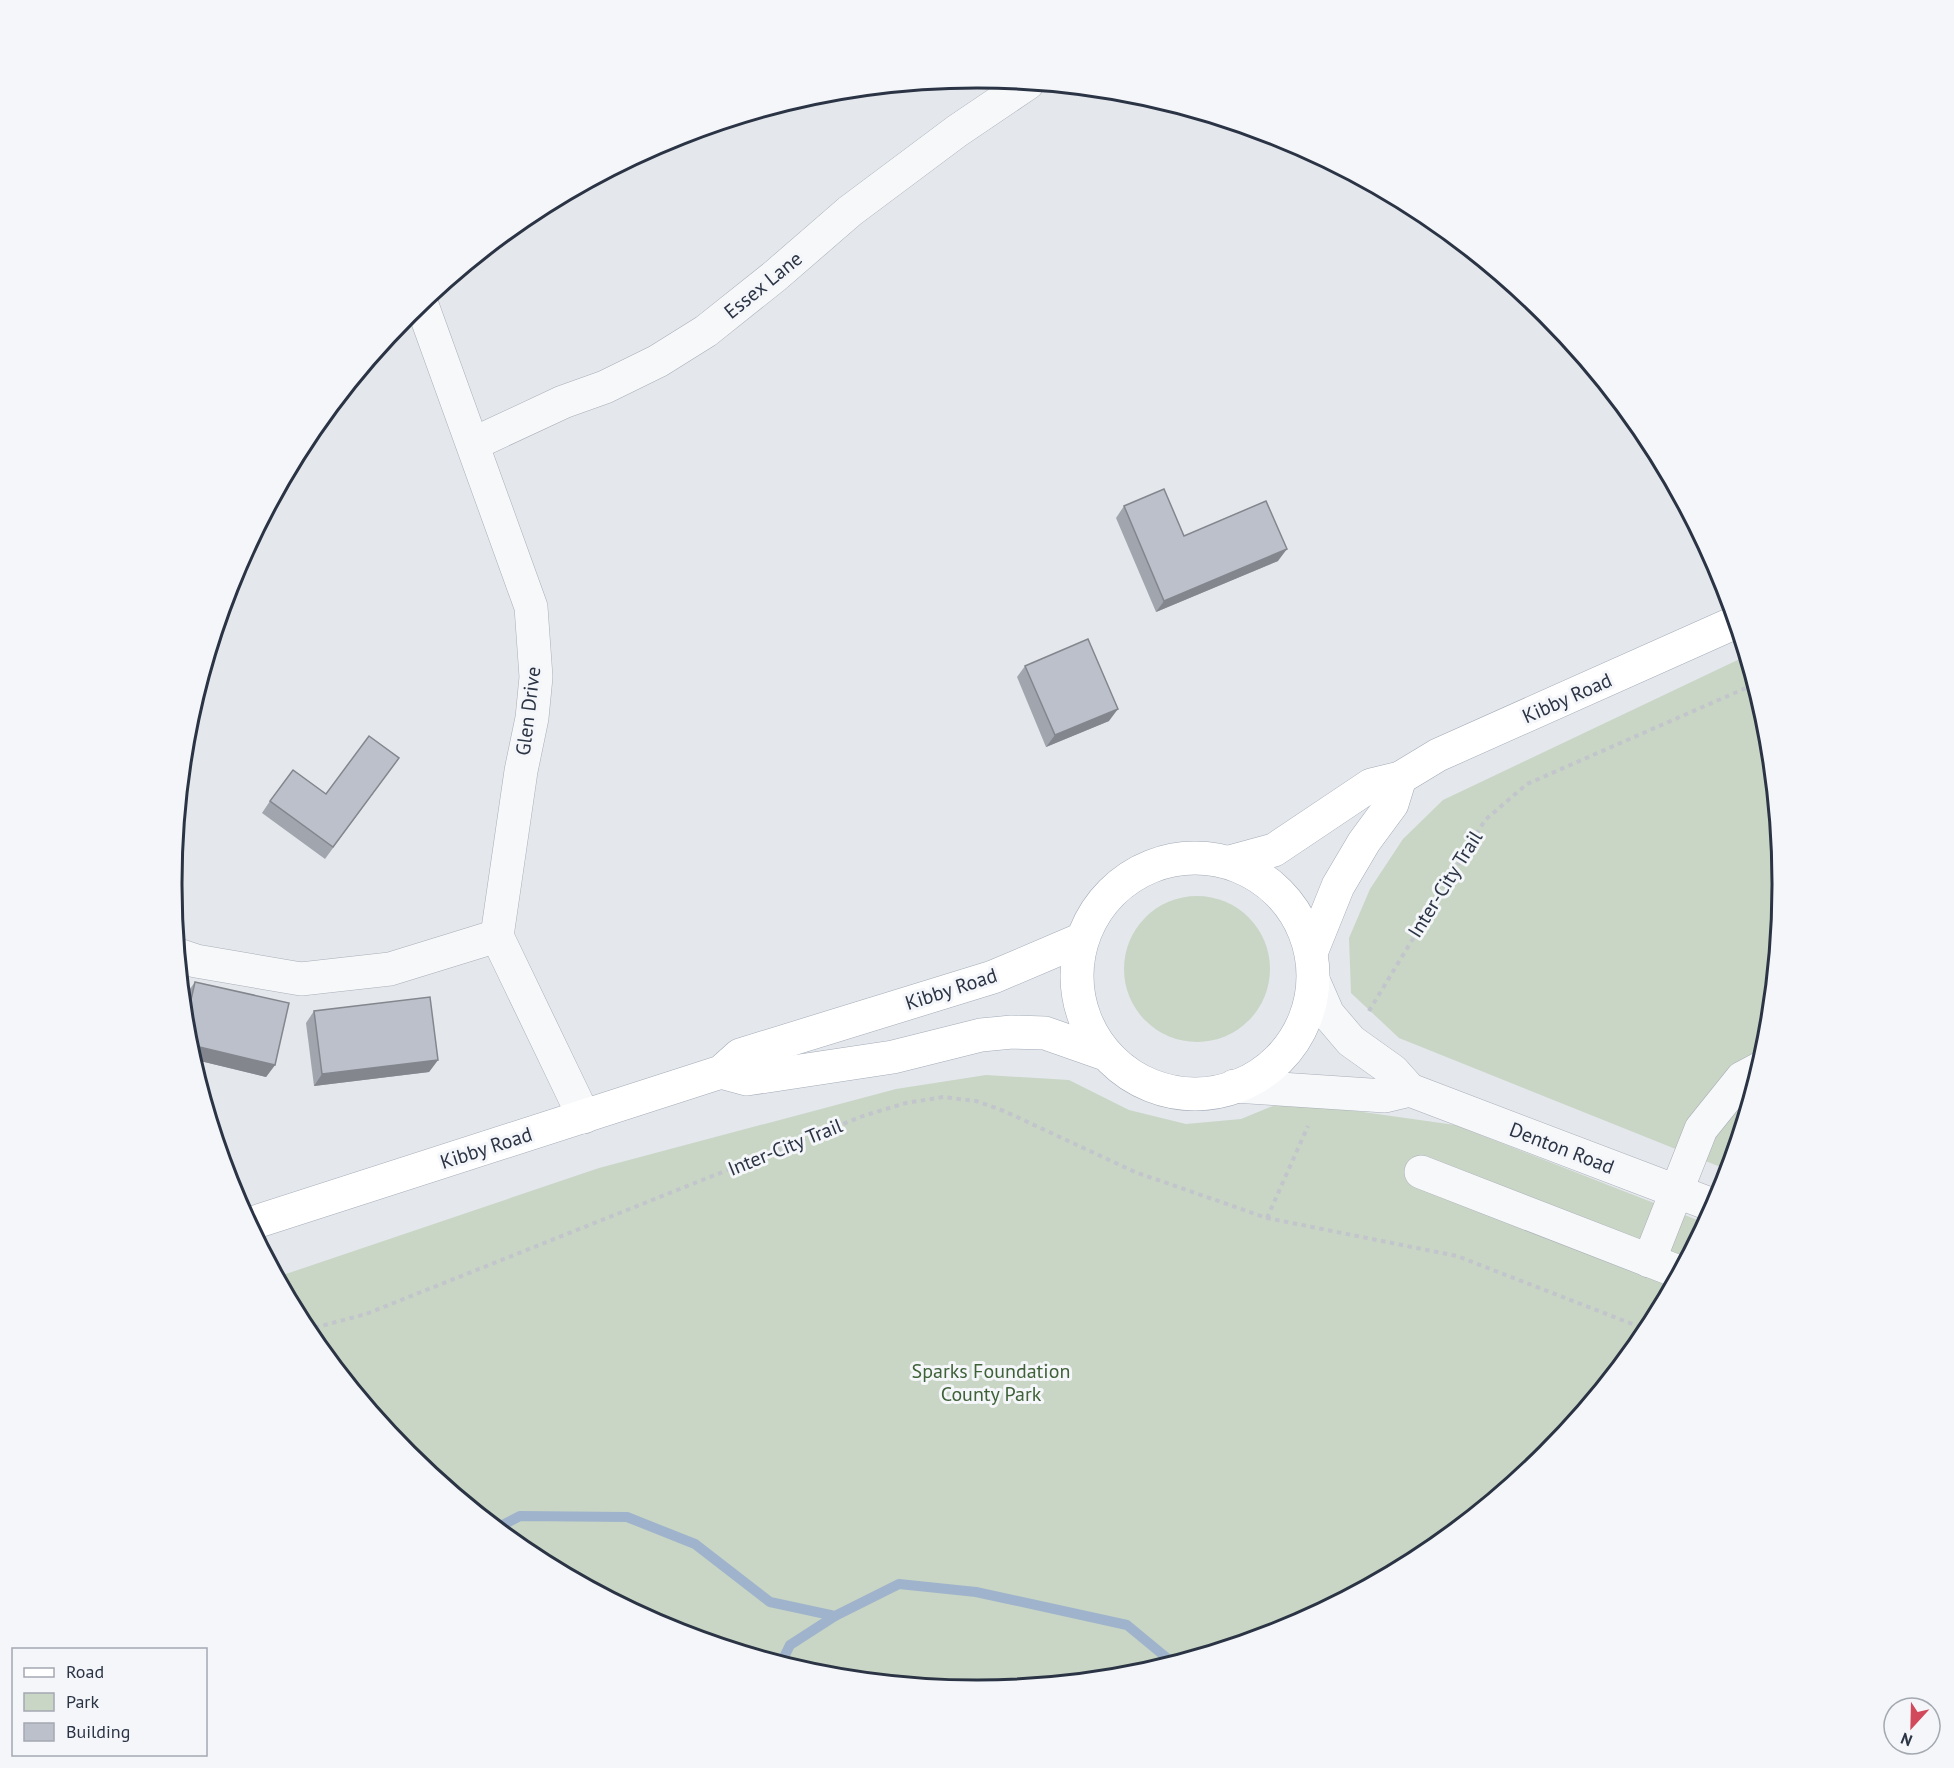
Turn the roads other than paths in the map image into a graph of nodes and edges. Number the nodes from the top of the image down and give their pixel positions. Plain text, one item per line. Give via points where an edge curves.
1 (1018, 90) edge
2 (424, 311) edge
3 (472, 444) junction
4 (1729, 625) edge
5 (1400, 778) junction
6 (1230, 862) junction
7 (497, 936) junction
8 (1080, 940) junction
9 (1313, 948) junction
10 (185, 957) edge
11 (1314, 982) junction
12 (1102, 1053) junction
13 (721, 1072) junction
14 (1749, 1074) edge
15 (1234, 1086) junction
16 (1410, 1090) junction
17 (584, 1117) junction
18 (1421, 1172) dead end
19 (1677, 1191) junction
20 (1705, 1202) edge
21 (257, 1221) edge
22 (1649, 1261) junction
23 (1672, 1270) edge

1 - 3 street, Essex Lane via 850,211 706,331 605,387
2 - 3 street, Glen Drive
3 - 7 street, Glen Drive via 531,608 536,676
4 - 5 main road, Kibby Road via 1438,756
5 - 6 main road, Kibby Road via 1371,785 1274,850
5 - 9 main road via 1392,804 1338,886
6 - 8 main road via 1193,857 1158,865 1122,886
6 - 9 main road via 1254,872 1280,893 1303,924
7 - 10 street via 390,969 301,979
7 - 17 street
8 - 12 main road via 1073,971 1078,1000 1088,1030
8 - 13 main road, Kibby Road via 993,977 740,1055
9 - 11 main road
11 - 15 main road via 1308,1010 1296,1035 1257,1075
11 - 16 street, Denton Road via 1328,1014 1351,1041 1393,1071
12 - 13 main road via 1045,1033 1012,1032 981,1035 894,1057 747,1079
12 - 15 main road via 1152,1087 1206,1092
13 - 17 main road, Kibby Road
14 - 19 street via 1701,1129
15 - 16 street via 1385,1096
16 - 19 street, Denton Road
17 - 21 main road, Kibby Road
18 - 22 street
19 - 20 street, Denton Road
19 - 22 street
22 - 23 street

